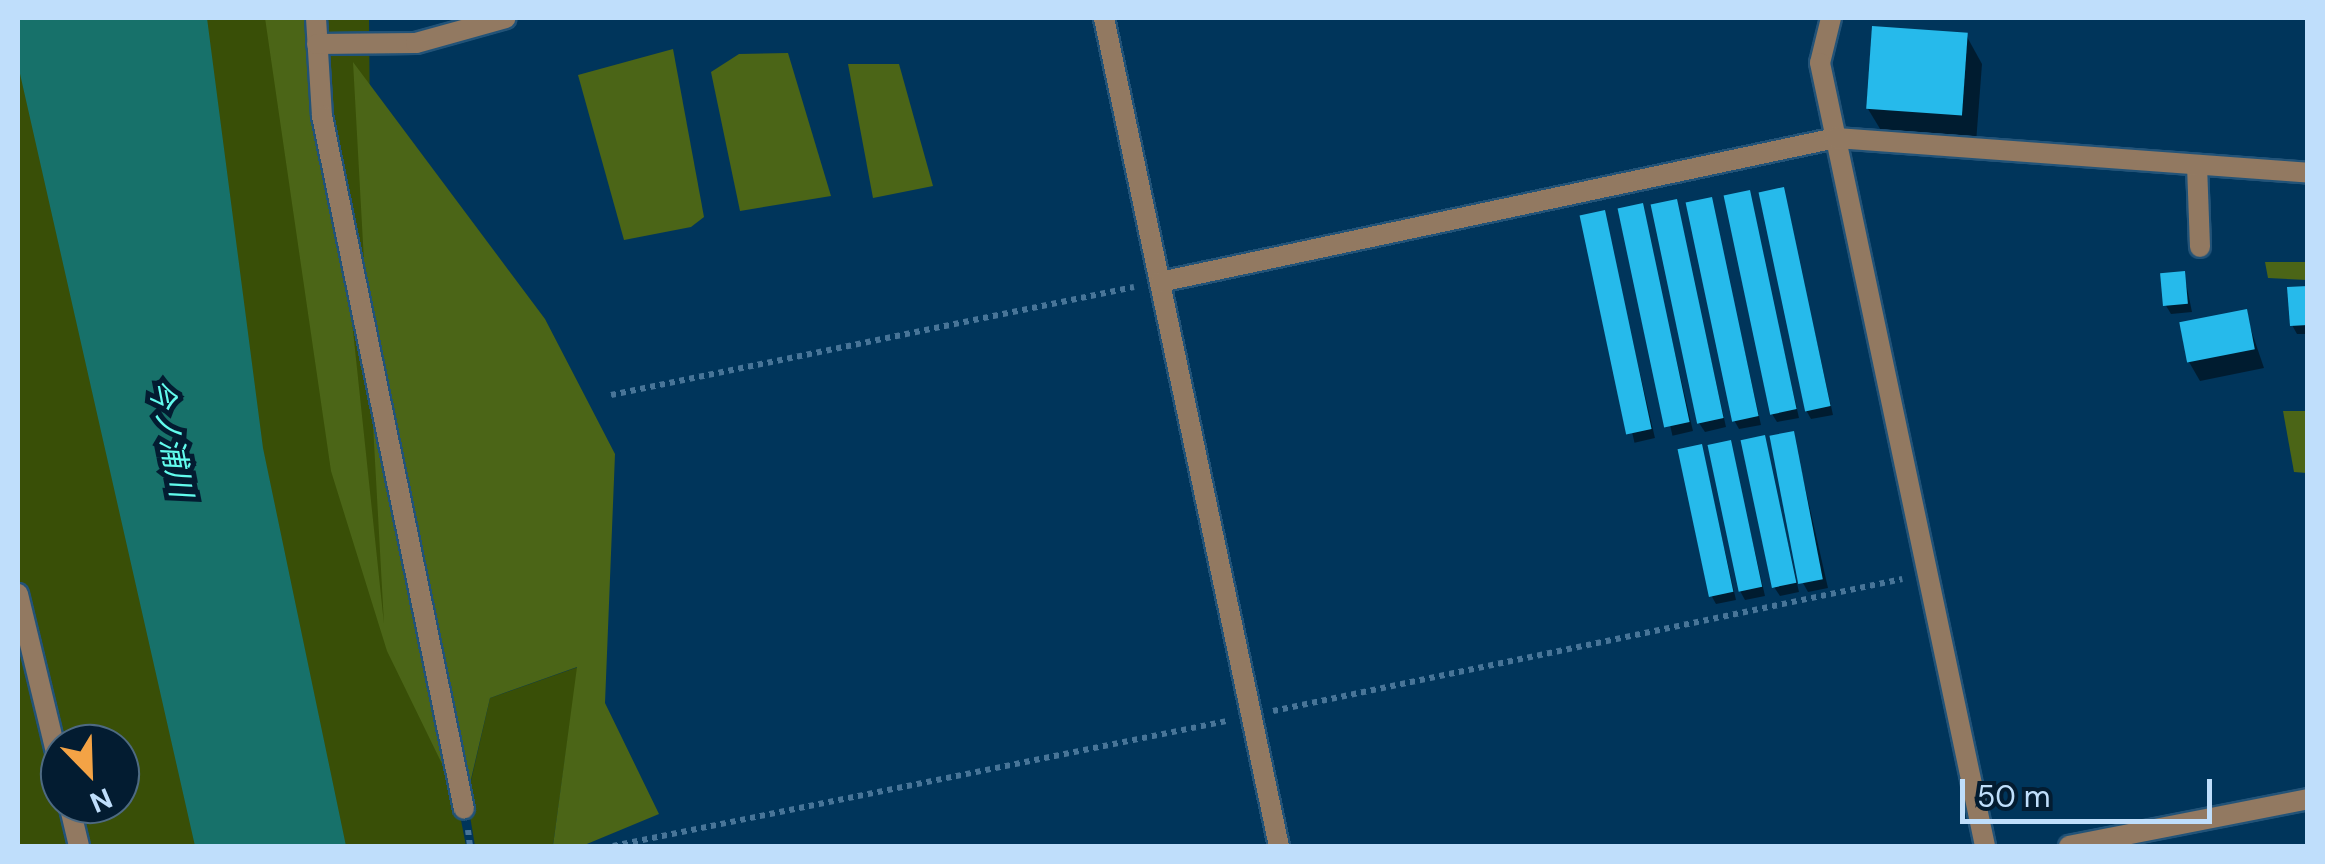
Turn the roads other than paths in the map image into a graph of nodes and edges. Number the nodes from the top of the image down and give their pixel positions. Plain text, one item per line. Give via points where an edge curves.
1 (316, 18) edge
2 (506, 18) edge
3 (1104, 18) edge
4 (1831, 18) edge
5 (317, 44) junction
6 (1836, 138) junction
7 (2198, 165) junction
8 (2308, 174) edge
9 (2200, 247) dead end
10 (1160, 282) junction
11 (18, 594) edge
12 (49, 724) edge
13 (2308, 799) edge
14 (464, 809) dead end
15 (1279, 846) edge
16 (1985, 846) edge
17 (2069, 846) edge

1 - 5 street
2 - 5 street via 416,43
3 - 10 street
4 - 6 street via 1820,63
5 - 14 street via 322,116
6 - 7 street
6 - 10 street
6 - 16 street
7 - 8 street
7 - 9 street
10 - 15 street
11 - 12 street
13 - 17 street

